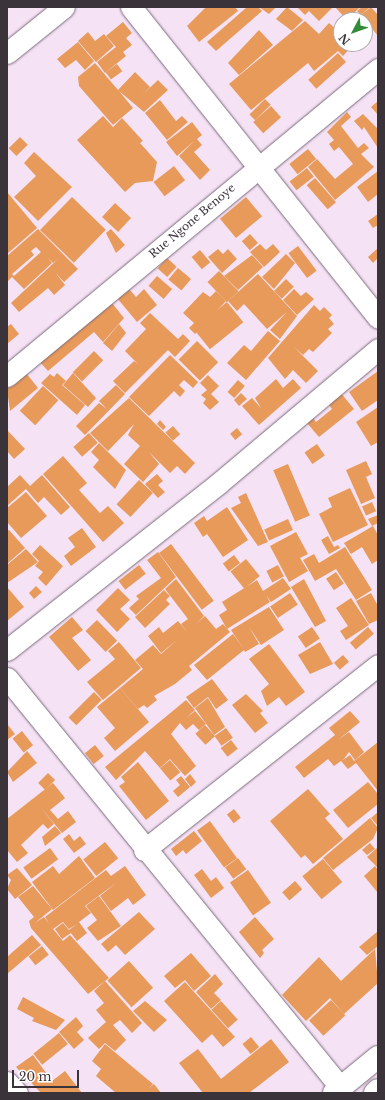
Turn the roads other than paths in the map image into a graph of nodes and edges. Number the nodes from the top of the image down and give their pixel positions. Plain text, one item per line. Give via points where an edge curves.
1 (64, 7) edge
2 (131, 7) edge
3 (7, 53) edge
4 (378, 69) edge
5 (258, 166) junction
6 (378, 318) edge
7 (378, 349) edge
8 (7, 376) edge
9 (7, 650) edge
10 (378, 665) edge
11 (7, 678) edge
12 (144, 850) junction
13 (378, 1058) edge
14 (7, 1082) edge
15 (337, 1090) edge
16 (378, 1090) edge
17 (17, 1093) edge
18 (374, 1093) edge

1 - 3 street
2 - 5 street
4 - 5 street, Rue Ngone Benoye
5 - 6 street
5 - 8 street, Rue Ngone Benoye
7 - 9 street via 219,483
10 - 12 street
11 - 12 street
12 - 15 street
13 - 15 main road
14 - 17 street
16 - 18 main road

